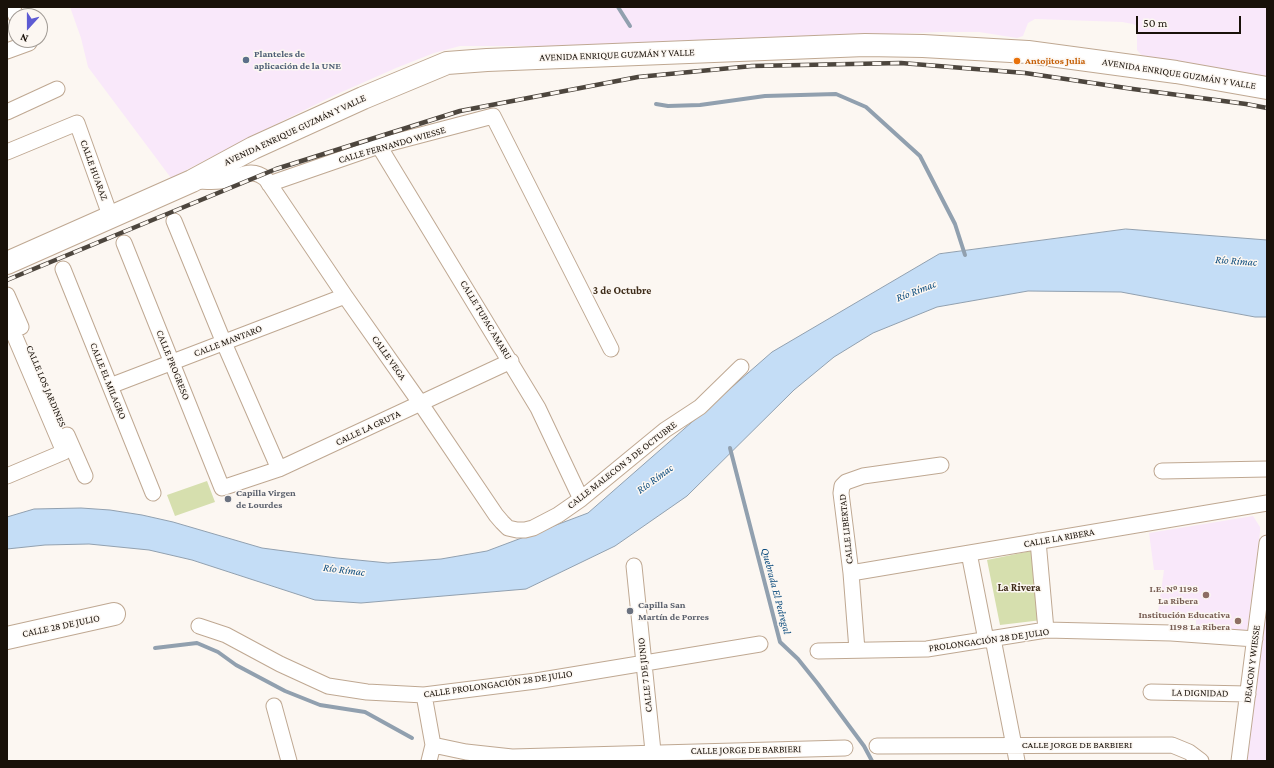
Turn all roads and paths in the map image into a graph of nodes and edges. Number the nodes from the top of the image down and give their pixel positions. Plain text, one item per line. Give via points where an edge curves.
1 (1267, 88) edge
2 (57, 89) dead end
3 (7, 112) edge
4 (379, 146) junction
5 (7, 152) edge
6 (192, 181) junction
7 (269, 184) junction
8 (111, 218) junction
9 (174, 221) dead end
10 (124, 243) dead end
11 (7, 263) edge
12 (63, 269) dead end
13 (7, 295) edge
14 (345, 296) junction
15 (7, 318) edge
16 (224, 343) junction
17 (611, 350) dead end
18 (511, 361) junction
19 (172, 362) junction
20 (741, 367) dead end
21 (110, 386) junction
22 (422, 404) junction
23 (941, 465) dead end
24 (279, 469) junction
25 (1267, 469) edge
26 (1162, 471) dead end
27 (7, 476) edge
28 (85, 476) dead end
29 (222, 488) joint
30 (153, 493) dead end
31 (581, 499) junction
32 (1267, 503) edge
33 (512, 529) joint
34 (1038, 541) junction
35 (1267, 543) edge
36 (970, 553) junction
37 (634, 566) dead end
38 (851, 573) junction
39 (114, 614) dead end
40 (199, 626) dead end
41 (1046, 630) junction
42 (7, 638) edge
43 (990, 639) junction
44 (1255, 639) junction
45 (760, 644) dead end
46 (857, 650) junction
47 (818, 651) dead end
48 (644, 662) junction
49 (1151, 692) dead end
50 (1248, 694) junction
51 (424, 695) junction
52 (274, 706) dead end
53 (433, 745) junction
54 (1013, 745) junction
55 (877, 746) dead end
56 (845, 748) dead end
57 (653, 757) edge
58 (289, 761) edge
59 (429, 761) edge
60 (1017, 761) edge
61 (1200, 761) edge
62 (1240, 761) edge

1 - 6 street, AVENIDA ENRIQUE GUZMÁN Y VALLE via 1176,72 1028,52 923,46 864,45 447,63 253,148
2 - 3 street
4 - 7 street, CALLE FERNANDO WIESSE
4 - 17 street, CALLE FERNANDO WIESSE via 493,116
4 - 18 street, CALLE TUPAC AMARU
5 - 8 street, CALLE HUARAZ via 77,123
6 - 7 street, CALLE VEGA via 221,182 253,172
6 - 8 street, AVENIDA ENRIQUE GUZMÁN Y VALLE
7 - 14 street, CALLE VEGA
8 - 11 street, AVENIDA ENRIQUE GUZMÁN Y VALLE
9 - 16 street
10 - 19 street, CALLE PROGRESO
12 - 21 street, CALLE EL MILAGRO
13 - 28 street, CALLE LOS JARDINES
14 - 16 street, CALLE MANTARO
14 - 22 street, CALLE VEGA
15 - 27 street via 64,452
16 - 19 street, CALLE MANTARO
16 - 24 street
18 - 22 street, CALLE LA GRUTA
18 - 31 street, CALLE TUPAC AMARU via 538,408
19 - 21 street, CALLE MANTARO
19 - 29 street, CALLE PROGRESO
20 - 31 street, CALLE MALECON 3 DE OCTUBRE via 700,407 665,430
21 - 30 street, CALLE EL MILAGRO
22 - 24 street, CALLE LA GRUTA
22 - 33 street, CALLE VEGA via 499,519
23 - 38 street, CALLE LIBERTAD via 863,476 842,486
24 - 29 street, CALLE LA GRUTA
25 - 26 street
31 - 33 street, CALLE MALECON 3 DE OCTUBRE via 533,528
32 - 34 street, CALLE LA RIBERA
34 - 36 street, CALLE LA RIBERA
34 - 41 street
35 - 44 street, DEACON Y WIESSE
36 - 38 street, CALLE LA RIBERA
36 - 43 street
37 - 48 street, CALLE 7 DE JUNIO
38 - 46 street, CALLE LIBERTAD
39 - 42 street, CALLE 28 DE JULIO
40 - 51 street, CALLE PROLONGACIÓN 28 DE JULIO via 226,635 328,686 367,692
41 - 43 street, PROLONGACIÓN 28 DE JULIO
41 - 44 street, PROLONGACIÓN 28 DE JULIO via 1171,633
43 - 46 street, PROLONGACIÓN 28 DE JULIO via 927,649
43 - 54 street
44 - 50 street, DEACON Y WIESSE
45 - 48 street, CALLE PROLONGACIÓN 28 DE JULIO
46 - 47 street, PROLONGACIÓN 28 DE JULIO
48 - 51 street, CALLE PROLONGACIÓN 28 DE JULIO via 536,681
48 - 57 street, CALLE 7 DE JUNIO
49 - 50 street, LA DIGNIDAD
50 - 62 street, DEACON Y WIESSE
51 - 53 street
52 - 58 street
53 - 57 street, CALLE JORGE DE BARBIERI via 512,757
53 - 59 street
54 - 55 street, CALLE JORGE DE BARBIERI
54 - 60 street
54 - 61 street, CALLE JORGE DE BARBIERI via 1172,745 1189,752
56 - 57 street, CALLE JORGE DE BARBIERI

